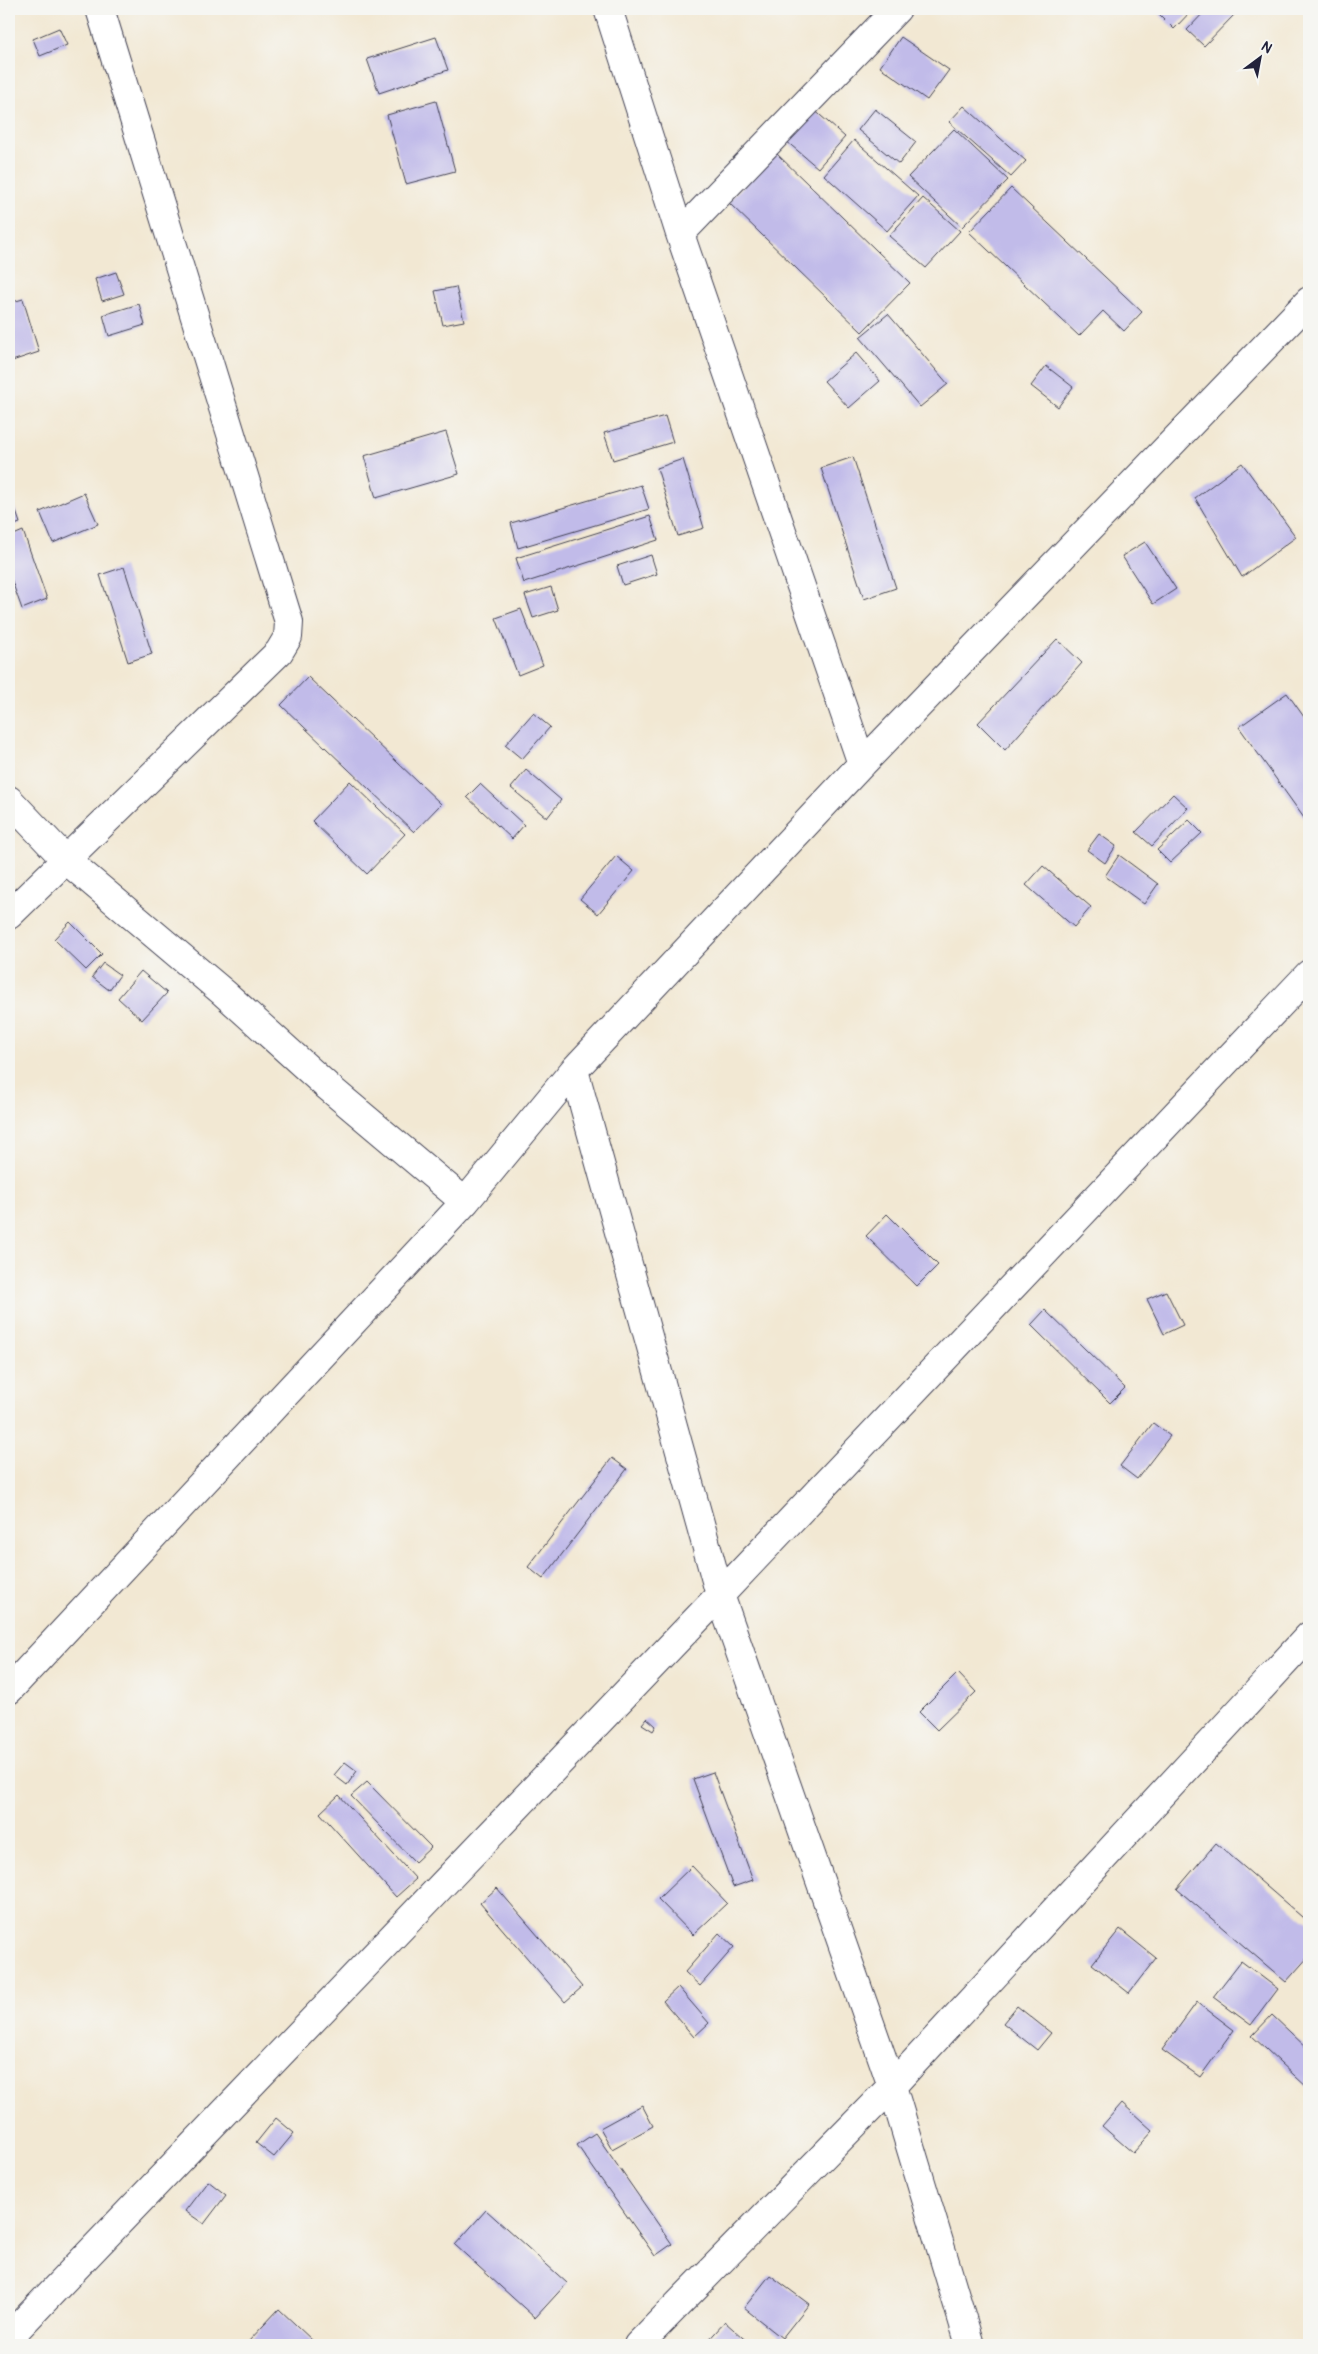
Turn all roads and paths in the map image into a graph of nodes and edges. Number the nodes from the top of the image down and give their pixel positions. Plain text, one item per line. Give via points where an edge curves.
1 (100, 9) edge
2 (608, 9) edge
3 (897, 9) edge
4 (680, 234) junction
5 (1309, 301) edge
6 (862, 764) junction
7 (9, 800) edge
8 (65, 859) junction
9 (9, 915) edge
10 (1309, 974) edge
11 (574, 1070) junction
12 (465, 1202) junction
13 (720, 1595) junction
14 (1309, 1636) edge
15 (9, 1690) edge
16 (892, 2086) junction
17 (9, 2337) edge
18 (638, 2345) edge
19 (970, 2345) edge

1 - 8 street via 289,622 288,637 279,652
2 - 4 street
3 - 4 street
4 - 6 street
5 - 6 street
6 - 11 street
7 - 8 street
8 - 9 street
8 - 12 street
10 - 13 street
11 - 12 street
11 - 13 street
12 - 15 street
13 - 16 street
13 - 17 street
14 - 16 street
16 - 18 street
16 - 19 street

